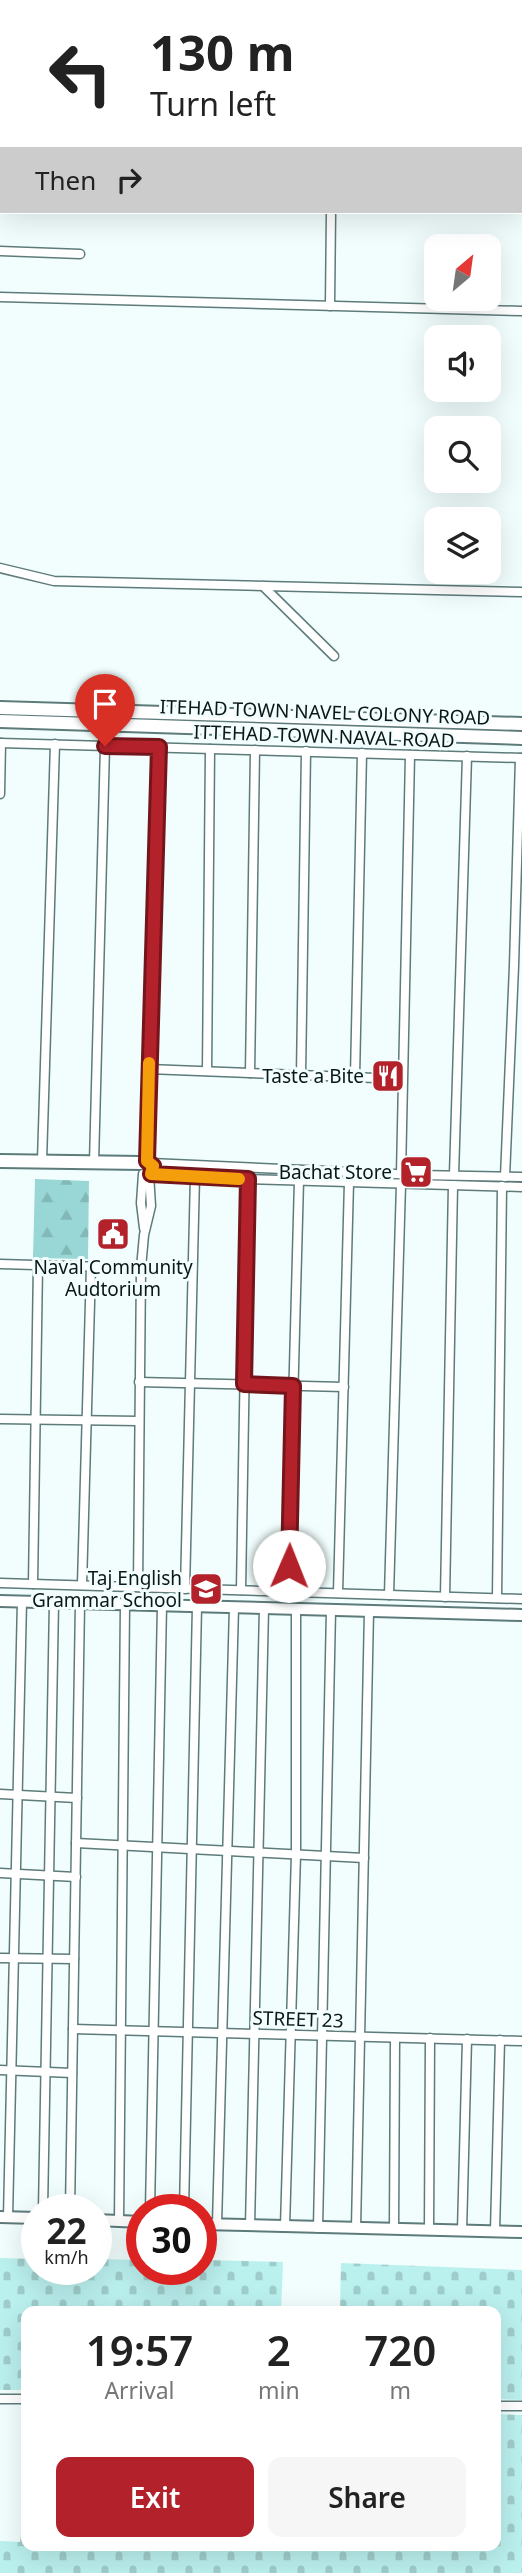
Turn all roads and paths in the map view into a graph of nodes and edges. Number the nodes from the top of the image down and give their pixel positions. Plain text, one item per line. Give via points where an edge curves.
1 (331, 214) edge
2 (0, 251) edge
3 (79, 254) dead end
4 (0, 297) edge
5 (330, 306) junction
6 (522, 311) edge
7 (0, 568) edge
8 (263, 586) junction
9 (522, 592) edge
10 (334, 656) dead end
11 (0, 708) edge
12 (0, 721) edge
13 (505, 723) junction
14 (522, 724) edge
15 (505, 737) junction
16 (522, 738) edge
17 (1, 743) edge
18 (55, 744) junction
19 (105, 746) junction
20 (159, 747) junction
21 (210, 749) junction
22 (255, 750) junction
23 (306, 751) junction
24 (362, 753) junction
25 (410, 755) junction
26 (467, 757) junction
27 (521, 758) edge
28 (0, 794) edge
29 (148, 1069) junction
30 (207, 1072) junction
31 (250, 1073) junction
32 (301, 1075) junction
33 (355, 1077) junction
34 (402, 1079) junction
35 (0, 1161) edge
36 (42, 1161) junction
37 (94, 1163) junction
38 (0, 1169) edge
39 (146, 1169) junction
40 (454, 1175) junction
41 (195, 1176) junction
42 (505, 1177) junction
43 (522, 1177) edge
44 (248, 1179) junction
45 (401, 1179) junction
46 (299, 1180) junction
47 (349, 1182) junction
48 (453, 1185) junction
49 (502, 1186) junction
50 (522, 1187) edge
51 (0, 1264) edge
52 (38, 1265) junction
53 (91, 1266) junction
54 (141, 1268) junction
55 (139, 1382) junction
56 (189, 1383) junction
57 (244, 1384) junction
58 (293, 1386) junction
59 (344, 1387) junction
60 (0, 1419) edge
61 (36, 1420) junction
62 (87, 1420) junction
63 (138, 1421) junction
64 (0, 1583) edge
65 (33, 1584) junction
66 (82, 1586) junction
67 (138, 1587) junction
68 (185, 1588) junction
69 (241, 1590) junction
70 (288, 1592) junction
71 (338, 1593) junction
72 (389, 1595) junction
73 (445, 1597) junction
74 (497, 1598) junction
75 (522, 1599) edge
76 (0, 1601) edge
77 (22, 1601) junction
78 (54, 1602) junction
79 (80, 1603) junction
80 (125, 1604) junction
81 (162, 1605) junction
82 (197, 1606) junction
83 (234, 1607) junction
84 (264, 1608) junction
85 (296, 1609) junction
86 (331, 1610) junction
87 (369, 1611) junction
88 (522, 1615) edge
89 (0, 1794) edge
90 (18, 1794) junction
91 (51, 1796) junction
92 (77, 1798) junction
93 (76, 1843) junction
94 (123, 1846) junction
95 (157, 1847) junction
96 (192, 1849) junction
97 (227, 1851) junction
98 (259, 1852) junction
99 (296, 1854) junction
100 (326, 1856) junction
101 (364, 1858) junction
102 (0, 1873) edge
103 (16, 1874) junction
104 (49, 1875) junction
105 (76, 1877) junction
106 (0, 1958) edge
107 (14, 1958) junction
108 (48, 1959) junction
109 (74, 1959) junction
110 (73, 2029) junction
111 (121, 2030) junction
112 (154, 2031) junction
113 (188, 2032) junction
114 (222, 2033) junction
115 (255, 2034) junction
116 (291, 2035) junction
117 (322, 2036) junction
118 (360, 2037) junction
119 (395, 2038) junction
120 (430, 2038) junction
121 (467, 2039) junction
122 (500, 2040) junction
123 (522, 2041) edge
124 (0, 2070) edge
125 (12, 2070) junction
126 (46, 2072) junction
127 (72, 2073) junction
128 (43, 2194) edge
129 (69, 2194) edge
130 (150, 2194) edge
131 (184, 2194) edge
132 (4, 2217) edge
133 (112, 2221) edge
134 (119, 2221) junction
135 (126, 2221) edge
136 (217, 2224) joint
137 (250, 2226) junction
138 (285, 2227) junction
139 (317, 2228) junction
140 (356, 2228) junction
141 (394, 2229) junction
142 (429, 2230) junction
143 (463, 2231) junction
144 (495, 2231) junction
145 (522, 2232) edge
146 (0, 2399) edge
147 (21, 2399) edge
148 (501, 2406) edge
149 (522, 2406) edge

1 - 5 street
2 - 3 street
4 - 5 street
5 - 6 street
7 - 8 street via 54,581
8 - 9 street
8 - 10 street
11 - 13 main road, ITEHAD TOWN NAVEL COLONY ROAD
12 - 15 main road, ITEHAD TOWN NAVEL COLONY ROAD
13 - 14 main road, ITEHAD TOWN NAVEL COLONY ROAD
13 - 15 main road
15 - 16 main road, ITEHAD TOWN NAVEL COLONY ROAD
17 - 18 street, ITTEHAD TOWN NAVAL ROAD
17 - 28 street
18 - 19 street, ITTEHAD TOWN NAVAL ROAD
18 - 36 street
19 - 20 street, ITTEHAD TOWN NAVAL ROAD
19 - 37 street
20 - 21 street, ITTEHAD TOWN NAVAL ROAD
20 - 29 street
21 - 22 street, ITTEHAD TOWN NAVAL ROAD
21 - 30 street
22 - 23 street, ITTEHAD TOWN NAVAL ROAD
22 - 31 street
23 - 24 street, ITTEHAD TOWN NAVAL ROAD
23 - 32 street
24 - 25 street, ITTEHAD TOWN NAVAL ROAD
24 - 33 street
25 - 26 street, ITTEHAD TOWN NAVAL ROAD
25 - 34 street
26 - 27 street, ITTEHAD TOWN NAVAL ROAD
26 - 40 street
27 - 42 street
29 - 30 street
29 - 39 street
30 - 31 street
31 - 32 street
32 - 33 street
33 - 34 street
34 - 45 street
35 - 36 main road
36 - 37 main road
37 - 39 main road
38 - 39 main road
39 - 41 street
39 - 45 street
39 - 54 street
40 - 42 street
40 - 45 street
41 - 44 street
41 - 56 street
42 - 43 street
44 - 46 street
44 - 57 street
45 - 47 street
45 - 48 street
45 - 72 street
46 - 47 street
46 - 58 street
47 - 59 street
48 - 49 street
48 - 73 street
49 - 50 street
49 - 74 street
51 - 52 street
52 - 53 street
52 - 61 street
53 - 54 street
53 - 62 street
54 - 55 street
55 - 56 street
55 - 63 street
56 - 57 street
56 - 68 street
57 - 58 street
57 - 69 street
58 - 59 street
58 - 70 street
59 - 71 street
60 - 61 street
61 - 62 street
61 - 65 street
62 - 63 street
62 - 66 street
63 - 67 street
64 - 65 street
65 - 66 street
66 - 67 street
67 - 68 street
68 - 69 street
69 - 70 street
70 - 71 street
71 - 72 street
72 - 73 street
73 - 74 street
74 - 75 street
76 - 77 street
77 - 78 street
77 - 90 street
78 - 79 street
78 - 91 street
79 - 80 street
79 - 92 street
80 - 81 street
80 - 94 street
81 - 82 street
81 - 95 street
82 - 83 street
82 - 96 street
83 - 84 street
83 - 97 street
84 - 85 street
84 - 98 street
85 - 86 street
85 - 99 street
86 - 87 street
86 - 100 street
87 - 88 street
87 - 101 street
89 - 90 street
90 - 91 street
90 - 103 street
91 - 92 street
91 - 104 street
92 - 93 street
93 - 94 street
93 - 105 street
94 - 95 street
94 - 111 street
95 - 96 street
95 - 112 street
96 - 97 street
96 - 113 street
97 - 98 street
97 - 114 street
98 - 99 street
98 - 115 street
99 - 100 street
99 - 116 street
100 - 101 street
100 - 117 street
101 - 118 street
102 - 103 street
103 - 104 street
103 - 107 street
104 - 105 street
104 - 108 street
105 - 109 street
106 - 107 street
107 - 108 street
107 - 125 street
108 - 109 street
108 - 126 street
109 - 110 street
110 - 111 street, STREET 23
110 - 127 street
111 - 112 street, STREET 23
111 - 134 street
112 - 113 street, STREET 23
112 - 130 street
113 - 114 street, STREET 23
113 - 131 street
114 - 115 street, STREET 23
114 - 136 street
115 - 116 street, STREET 23
115 - 137 street
116 - 117 street, STREET 23
116 - 138 street
117 - 118 street, STREET 23
117 - 139 street
118 - 119 street, STREET 23
118 - 140 street
119 - 120 street, STREET 23
119 - 141 street
120 - 121 street, STREET 23
120 - 142 street
121 - 122 street, STREET 23
121 - 143 street
122 - 123 street, STREET 23
122 - 144 street
124 - 125 street
125 - 126 street
125 - 132 street
126 - 127 street
126 - 128 street
127 - 129 street
133 - 134 street
134 - 135 street
136 - 137 street
137 - 138 street
138 - 139 street
139 - 140 street
140 - 141 street
141 - 142 street
142 - 143 street
143 - 144 street
144 - 145 street
146 - 147 street
148 - 149 street

